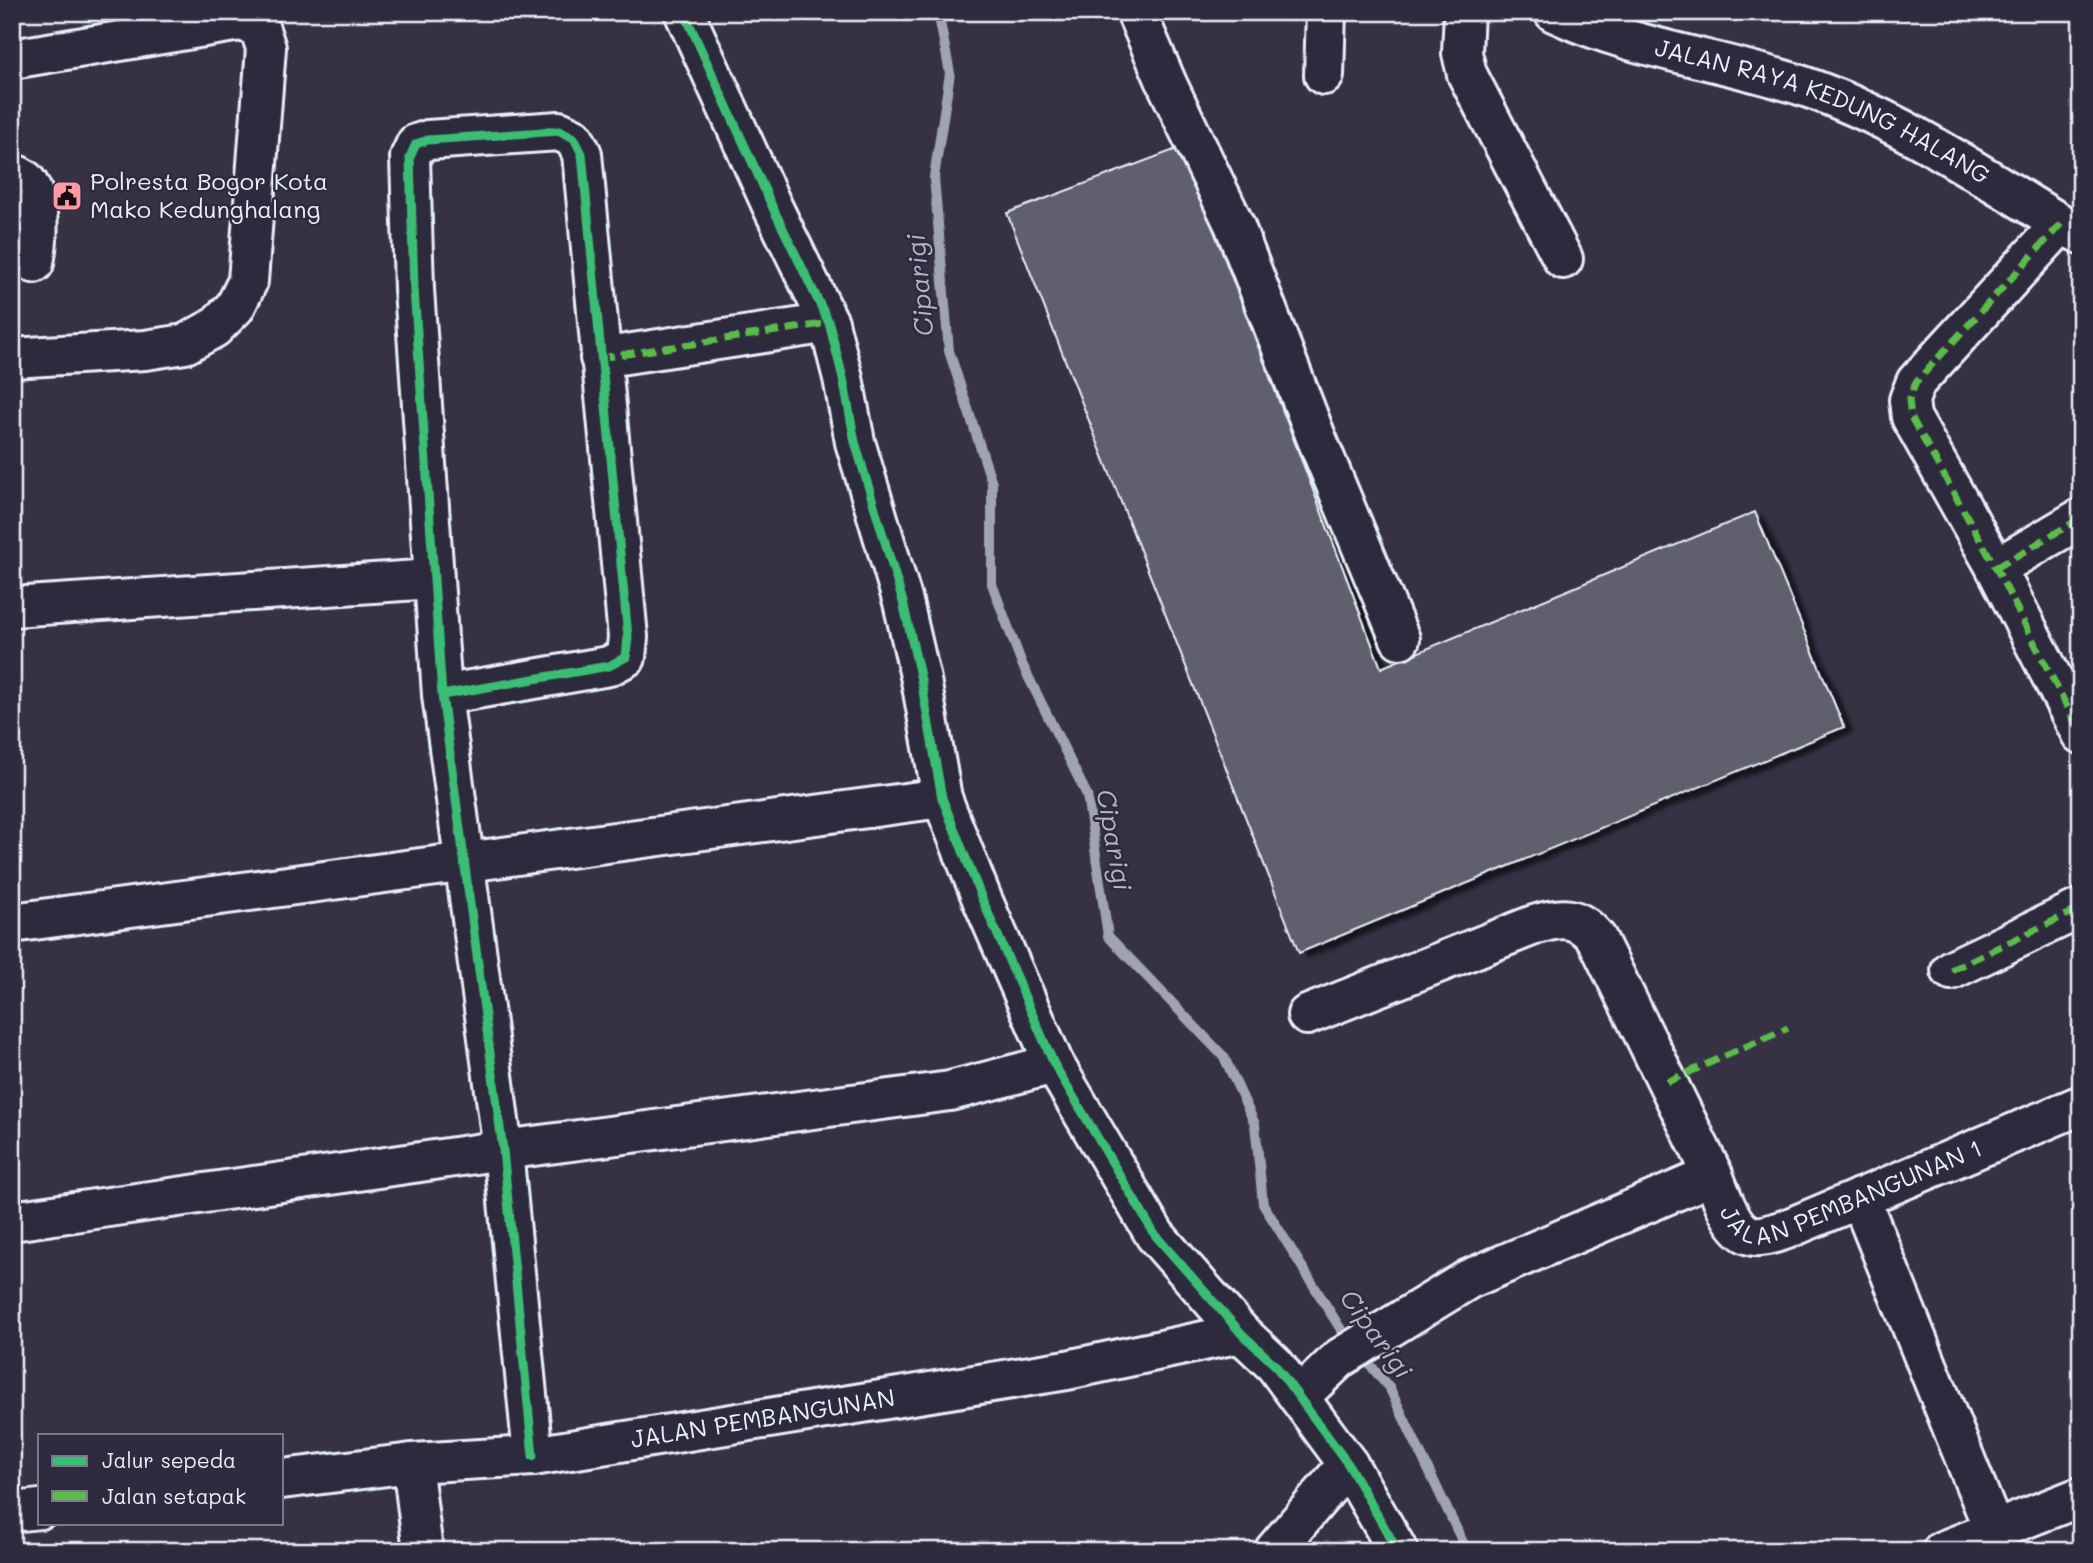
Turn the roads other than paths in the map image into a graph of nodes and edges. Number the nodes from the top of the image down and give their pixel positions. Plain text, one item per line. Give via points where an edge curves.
1 (684, 12) edge
2 (1136, 12) edge
3 (1326, 12) edge
4 (1464, 12) edge
5 (1554, 12) edge
6 (12, 59) edge
7 (1324, 75) dead end
8 (12, 173) edge
9 (2071, 229) edge
10 (1563, 259) dead end
11 (34, 263) dead end
12 (829, 323) junction
13 (12, 358) edge
14 (600, 358) junction
15 (2081, 518) edge
16 (1996, 568) junction
17 (433, 579) junction
18 (12, 607) edge
19 (1400, 639) dead end
20 (442, 695) junction
21 (2078, 720) edge
22 (942, 798) junction
23 (463, 863) junction
24 (2081, 908) edge
25 (12, 923) edge
26 (1951, 970) dead end
27 (1307, 1016) dead end
28 (1054, 1064) junction
29 (2081, 1105) edge
30 (503, 1150) junction
31 (1713, 1175) junction
32 (1860, 1198) junction
33 (12, 1221) edge
34 (1241, 1333) junction
35 (1299, 1396) junction
36 (533, 1456) junction
37 (412, 1463) junction
38 (1348, 1465) junction
39 (284, 1479) edge
40 (2080, 1497) edge
41 (38, 1508) edge
42 (12, 1512) edge
43 (1994, 1531) junction
44 (423, 1551) edge
45 (1274, 1551) edge
46 (1398, 1551) edge
47 (1942, 1551) edge

1 - 12 street
2 - 19 street via 1234,224
3 - 7 street
4 - 10 street via 1462,52 1467,74
5 - 9 street, JALAN RAYA KEDUNG HALANG via 1618,35 1803,86 1887,120
6 - 13 street via 240,21 258,27 266,48 248,281 235,307 214,328 185,344
8 - 11 street via 26,180 33,196 38,238
9 - 16 street via 1916,382 1909,400 1911,417
12 - 14 street
12 - 22 street via 855,442 906,615
14 - 17 street via 582,153 574,138 559,131 416,144 410,157 414,289
14 - 20 street via 628,637 626,657 609,666
15 - 16 street
16 - 21 street
17 - 18 street
17 - 20 street
20 - 23 street
22 - 23 street
22 - 28 street
23 - 25 street
23 - 30 street
24 - 26 street
27 - 31 street via 1541,922 1578,921 1597,939
28 - 30 street via 950,1091
28 - 34 street via 1155,1235
29 - 32 street, JALAN PEMBANGUNAN 1
30 - 33 street
30 - 36 street
31 - 32 street, JALAN PEMBANGUNAN 1 via 1729,1213 1751,1236 1787,1228
31 - 35 street, JALAN PEMBANGUNAN 1 via 1469,1279 1340,1358
32 - 43 street
34 - 35 street
34 - 36 street, JALAN PEMBANGUNAN via 1067,1370
35 - 38 street
36 - 37 street, JALAN PEMBANGUNAN
37 - 39 street, JALAN PEMBANGUNAN
37 - 44 street
38 - 45 street
38 - 46 street
40 - 43 street
41 - 42 street
43 - 47 street

